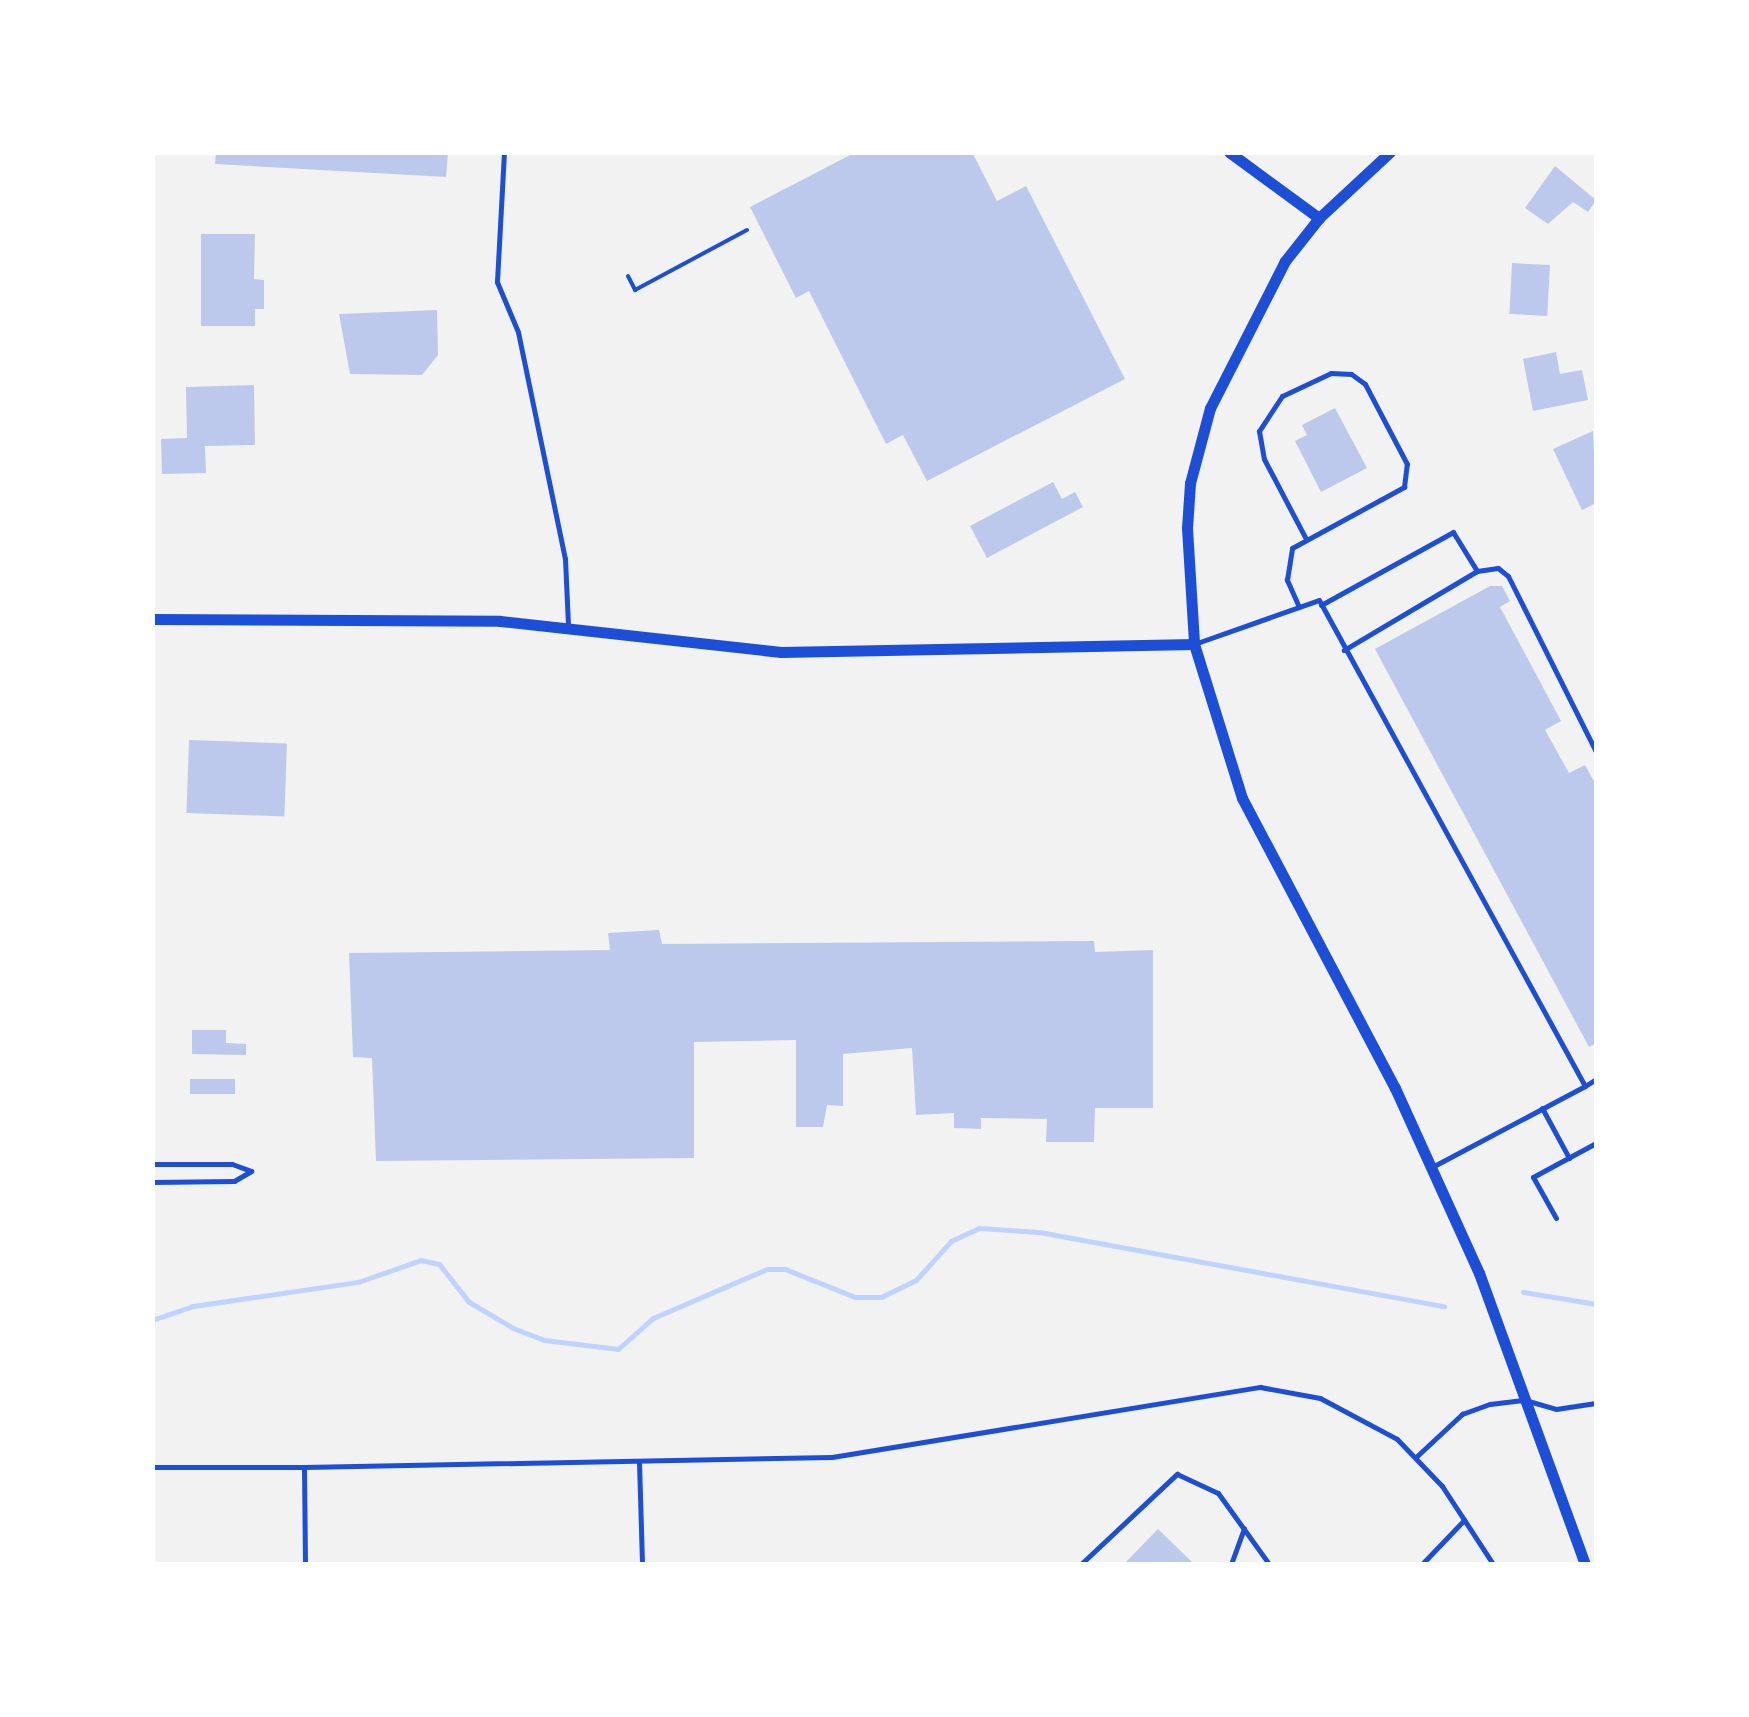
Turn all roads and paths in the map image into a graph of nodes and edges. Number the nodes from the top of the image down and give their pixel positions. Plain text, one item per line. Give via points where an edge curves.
1 (504, 152) edge
2 (1228, 152) edge
3 (1390, 152) edge
4 (1319, 218) junction
5 (747, 230) dead end
6 (628, 276) dead end
7 (1305, 538) junction
8 (1477, 571) junction
9 (1321, 605) junction
10 (1298, 607) junction
11 (152, 619) edge
12 (568, 628) junction
13 (1194, 644) junction
14 (1344, 650) junction
15 (1596, 752) edge
16 (1596, 1079) edge
17 (1585, 1086) junction
18 (1542, 1108) junction
19 (1596, 1143) edge
20 (1569, 1158) junction
21 (152, 1164) edge
22 (1432, 1168) junction
23 (152, 1182) edge
24 (1556, 1218) dead end
25 (1526, 1400) junction
26 (1596, 1403) edge
27 (1417, 1456) junction
28 (639, 1462) junction
29 (152, 1467) edge
30 (304, 1467) junction
31 (1464, 1520) junction
32 (1244, 1528) junction
33 (305, 1564) edge
34 (642, 1564) edge
35 (1081, 1564) edge
36 (1231, 1564) edge
37 (1270, 1564) edge
38 (1422, 1564) edge
39 (1492, 1564) edge
40 (1585, 1564) edge

1 - 12 lane via 497,282 518,332 565,559
2 - 4 street
3 - 4 street
4 - 13 street via 1256,308 1210,408 1190,483
5 - 6 path via 635,290
7 - 7 lane via 1404,487 1408,464 1366,384 1351,374 1332,373 1282,396 1259,432 1264,459
7 - 10 lane via 1292,548 1287,580
8 - 9 lane via 1453,532
8 - 14 lane
8 - 15 lane via 1498,568 1508,576
9 - 10 lane via 1319,600
9 - 14 lane
10 - 13 lane
11 - 12 street via 500,621
12 - 13 street via 781,652
13 - 22 street via 1242,798
14 - 17 lane
16 - 17 lane
17 - 18 lane
18 - 20 lane
18 - 22 lane
19 - 20 lane
20 - 24 lane via 1533,1177
21 - 23 lane via 232,1164 251,1171 234,1180
22 - 25 street
25 - 26 lane via 1556,1409
25 - 27 lane via 1462,1414
25 - 40 street
27 - 28 lane via 1320,1398 1260,1387 832,1458
27 - 31 lane
28 - 30 lane
28 - 34 lane
29 - 30 lane
30 - 33 lane
31 - 38 lane
31 - 39 lane
32 - 35 lane via 1211,1486 1177,1474
32 - 36 lane
32 - 37 lane

